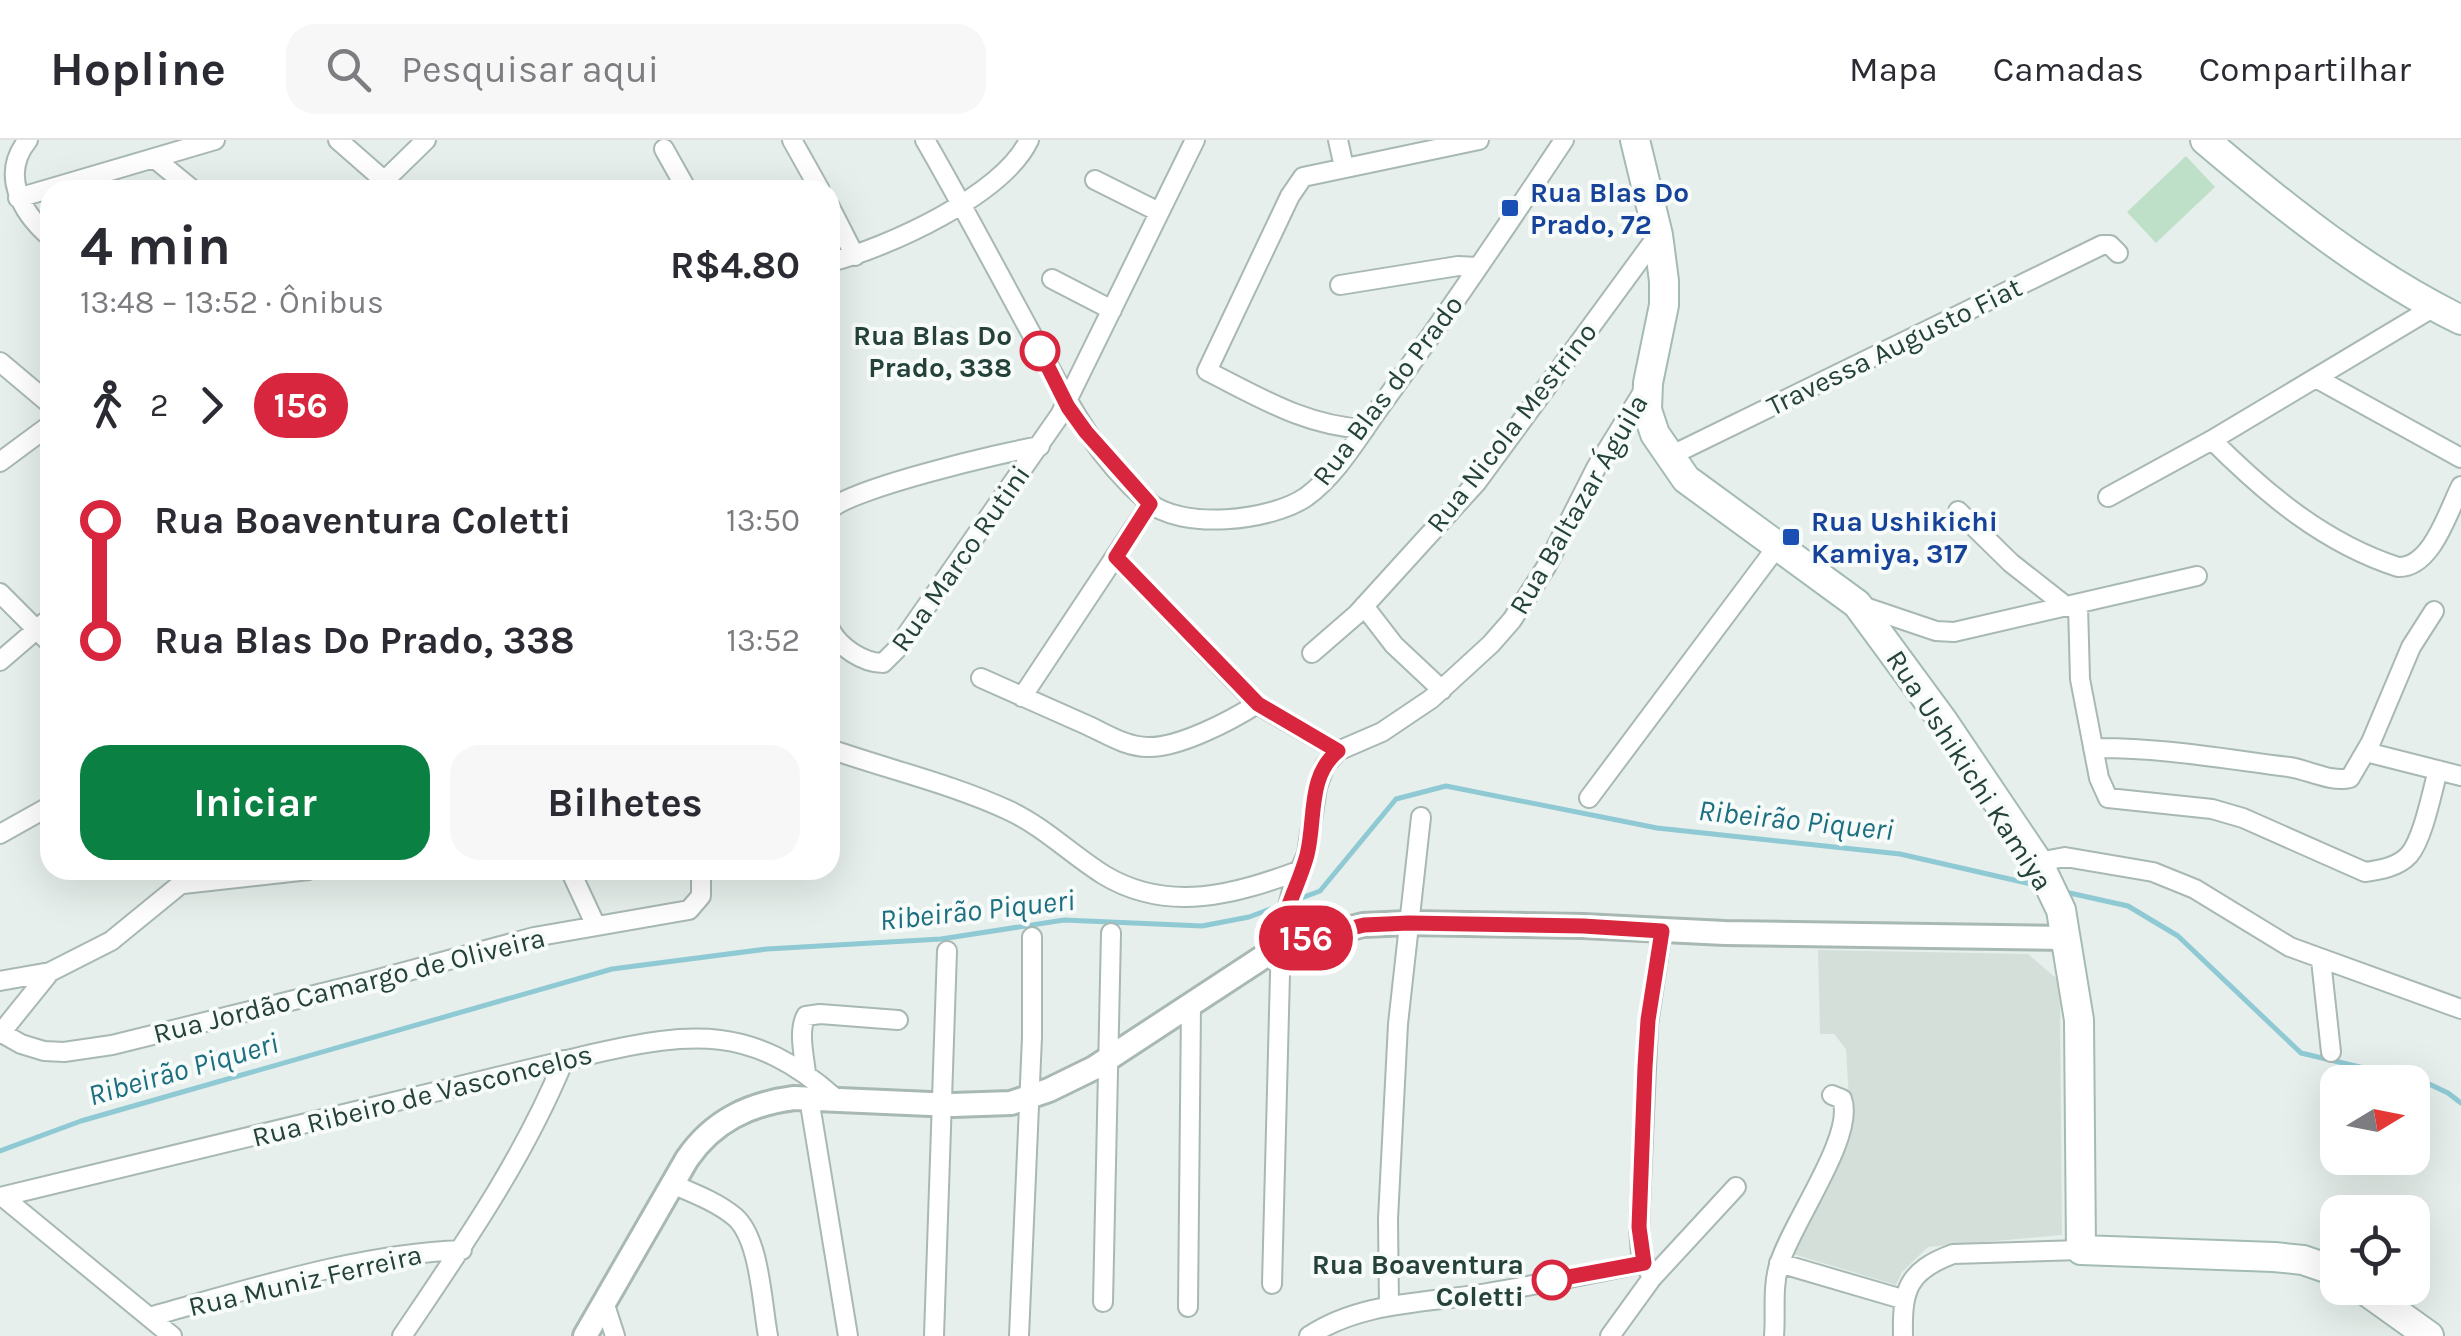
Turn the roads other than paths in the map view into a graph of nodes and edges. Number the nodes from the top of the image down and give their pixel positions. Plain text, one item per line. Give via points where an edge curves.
1 (28, 140) edge
2 (338, 140) edge
3 (426, 140) edge
4 (792, 140) edge
5 (925, 140) edge
6 (1029, 140) edge
7 (1195, 140) edge
8 (1338, 140) edge
9 (1479, 140) edge
10 (1564, 140) edge
11 (1635, 140) edge
12 (2205, 140) edge
13 (207, 141) edge
14 (664, 148) dead end
15 (154, 158) junction
16 (1344, 166) junction
17 (79, 180) edge
18 (181, 180) edge
19 (383, 180) edge
20 (393, 180) edge
21 (682, 180) edge
22 (814, 180) edge
23 (1094, 180) dead end
24 (40, 192) edge
25 (18, 198) junction
26 (961, 203) junction
27 (1159, 212) junction
28 (40, 228) edge
29 (840, 228) edge
30 (1658, 235) junction
31 (2118, 253) dead end
32 (854, 256) junction
33 (840, 260) edge
34 (1477, 267) junction
35 (1052, 279) dead end
36 (1340, 284) dead end
37 (2434, 306) junction
38 (1112, 310) junction
39 (2461, 320) edge
40 (0, 362) edge
41 (2316, 378) junction
42 (1648, 383) junction
43 (40, 396) edge
44 (1066, 400) junction
45 (1365, 429) junction
46 (40, 432) edge
47 (2212, 440) junction
48 (1040, 446) junction
49 (1668, 458) junction
50 (2461, 458) edge
51 (0, 462) edge
52 (2461, 486) edge
53 (2108, 497) dead end
54 (840, 502) edge
55 (1150, 504) junction
56 (1958, 511) dead end
57 (1780, 544) junction
58 (1116, 557) junction
59 (2198, 576) dead end
60 (0, 593) edge
61 (1857, 604) junction
62 (1364, 606) junction
63 (2072, 606) junction
64 (2434, 611) dead end
65 (40, 626) edge
66 (34, 630) junction
67 (40, 635) edge
68 (840, 643) edge
69 (1312, 653) dead end
70 (0, 662) edge
71 (981, 678) dead end
72 (1442, 690) junction
73 (1022, 697) junction
74 (1258, 704) junction
75 (2094, 748) junction
76 (840, 751) edge
77 (1338, 751) junction
78 (2366, 752) junction
79 (2438, 770) junction
80 (2461, 776) edge
81 (1590, 798) dead end
82 (40, 812) edge
83 (1421, 817) dead end
84 (0, 834) edge
85 (2040, 866) junction
86 (1297, 878) junction
87 (187, 880) edge
88 (218, 880) edge
89 (575, 880) edge
90 (702, 880) edge
91 (182, 884) junction
92 (1409, 923) junction
93 (2064, 924) junction
94 (596, 926) junction
95 (1662, 931) junction
96 (1111, 933) dead end
97 (1032, 937) dead end
98 (1280, 946) junction
99 (947, 951) dead end
100 (2322, 960) junction
101 (50, 972) junction
102 (0, 980) edge
103 (1191, 1006) junction
104 (2461, 1009) edge
105 (898, 1020) dead end
106 (0, 1033) edge
107 (2331, 1052) dead end
108 (1110, 1058) junction
109 (564, 1060) junction
110 (806, 1073) junction
111 (1832, 1095) dead end
112 (834, 1097) junction
113 (1028, 1097) junction
114 (810, 1098) junction
115 (944, 1104) junction
116 (672, 1184) junction
117 (1736, 1186) dead end
118 (2, 1197) edge
119 (462, 1250) junction
120 (2081, 1250) junction
121 (1779, 1263) junction
122 (2320, 1266) edge
123 (1648, 1270) junction
124 (1272, 1284) dead end
125 (1902, 1300) junction
126 (1103, 1302) dead end
127 (605, 1305) junction
128 (2384, 1305) edge
129 (1389, 1306) junction
130 (1188, 1307) dead end
131 (149, 1317) junction
132 (2424, 1335) edge
133 (172, 1336) edge
134 (402, 1336) edge
135 (584, 1336) edge
136 (615, 1336) edge
137 (768, 1336) edge
138 (848, 1336) edge
139 (934, 1336) edge
140 (1019, 1336) edge
141 (1309, 1336) edge
142 (1610, 1336) edge
143 (1774, 1336) edge
144 (1903, 1336) edge

1 - 25 street via 16,160
2 - 19 street
3 - 20 street
4 - 22 street
5 - 26 street
6 - 26 street via 1015,162
7 - 27 street, Rua Marco Rutini
8 - 16 street
9 - 16 street
10 - 34 street, Rua Blas do Prado
11 - 30 main road, Rua Ushikichi Kamiya
12 - 37 main road via 2371,270
13 - 15 street
14 - 21 street
15 - 17 street
15 - 18 street
16 - 45 street via 1296,183 1208,370 1292,415
23 - 27 street
24 - 25 street
25 - 28 street
26 - 32 street via 904,237
26 - 44 street
27 - 38 street, Rua Marco Rutini
29 - 32 street
30 - 42 main road, Rua Ushikichi Kamiya via 1664,305
30 - 62 street, Rua Nicola Mestrino via 1477,482
31 - 49 street, Travessa Augusto Fiat via 2102,246
32 - 33 street
34 - 36 street
34 - 45 street, Rua Blas do Prado
35 - 38 street
37 - 39 main road
37 - 41 street
38 - 44 street, Rua Marco Rutini
40 - 43 street
41 - 47 street
41 - 50 street
42 - 49 main road, Rua Ushikichi Kamiya via 1647,410
42 - 72 street, Rua Baltazar Águila via 1530,596 1492,644
44 - 48 street, Rua Marco Rutini
44 - 55 street via 1098,449
45 - 55 street, Rua Blas do Prado via 1308,495 1268,514 1198,517
46 - 51 street
47 - 52 street via 2334,541 2406,567 2434,540
47 - 53 street
48 - 54 street, Rua Marco Rutini
48 - 68 street, Rua Marco Rutini via 888,660 869,662
49 - 57 main road, Rua Ushikichi Kamiya via 1686,479
55 - 58 street
56 - 63 street via 2011,562
57 - 61 main road, Rua Ushikichi Kamiya
57 - 81 street
58 - 73 street
58 - 74 street
59 - 63 street
60 - 66 street
61 - 63 street via 1954,632
61 - 85 main road, Rua Ushikichi Kamiya
62 - 69 street, Rua Nicola Mestrino
62 - 72 street
63 - 75 street
64 - 78 street via 2410,647
65 - 66 street
66 - 67 street
66 - 70 street
71 - 73 street
72 - 77 street, Rua Baltazar Águila via 1382,732
73 - 74 street via 1150,748
74 - 77 street
75 - 78 street via 2344,780
75 - 79 street via 2108,798 2212,809 2365,872 2408,856
76 - 86 street via 990,802 1104,875 1150,894 1220,896
77 - 86 street via 1321,772
78 - 79 street
79 - 80 street
82 - 84 street
83 - 92 street
85 - 93 main road, Rua Ushikichi Kamiya
85 - 100 street via 2065,857 2154,872
86 - 98 street
87 - 91 street
88 - 91 street
89 - 94 street
90 - 94 street, Rua Jordão Camargo de Oliveira via 697,904 689,910
91 - 101 street via 110,941
92 - 95 street
92 - 98 street via 1364,925
92 - 129 street via 1398,1024
93 - 95 street
93 - 120 main road, Rua Ushikichi Kamiya via 2079,1020
94 - 106 street, Rua Jordão Camargo de Oliveira via 112,1045 44,1050
95 - 123 street via 1645,1067 1639,1227
96 - 108 street
97 - 113 street
98 - 103 street
98 - 124 street
99 - 115 street
100 - 104 street
100 - 107 street
101 - 102 street
101 - 106 street, Rua Jordão Camargo de Oliveira
103 - 108 street
103 - 130 street
105 - 110 street via 806,1016
108 - 113 street
108 - 126 street
109 - 110 street, Rua Ribeiro de Vasconcelos via 708,1037 765,1051
109 - 118 street, Rua Ribeiro de Vasconcelos
109 - 119 street
110 - 112 street, Rua Ribeiro de Vasconcelos
111 - 121 street via 1845,1105 1839,1138
112 - 114 street
112 - 115 street
113 - 115 street
113 - 140 street
114 - 116 street via 768,1101 716,1126
114 - 138 street
115 - 139 street
116 - 127 street
116 - 137 street via 742,1225 754,1253
117 - 123 street
118 - 131 street
119 - 131 street, Rua Muniz Ferreira via 412,1252
119 - 134 street
120 - 122 main road via 2274,1257
120 - 125 street via 1953,1254 1922,1270
121 - 125 street
121 - 143 street
123 - 129 street
123 - 142 street
125 - 144 street
127 - 135 street
127 - 136 street
128 - 132 main road
129 - 141 street
131 - 133 street

